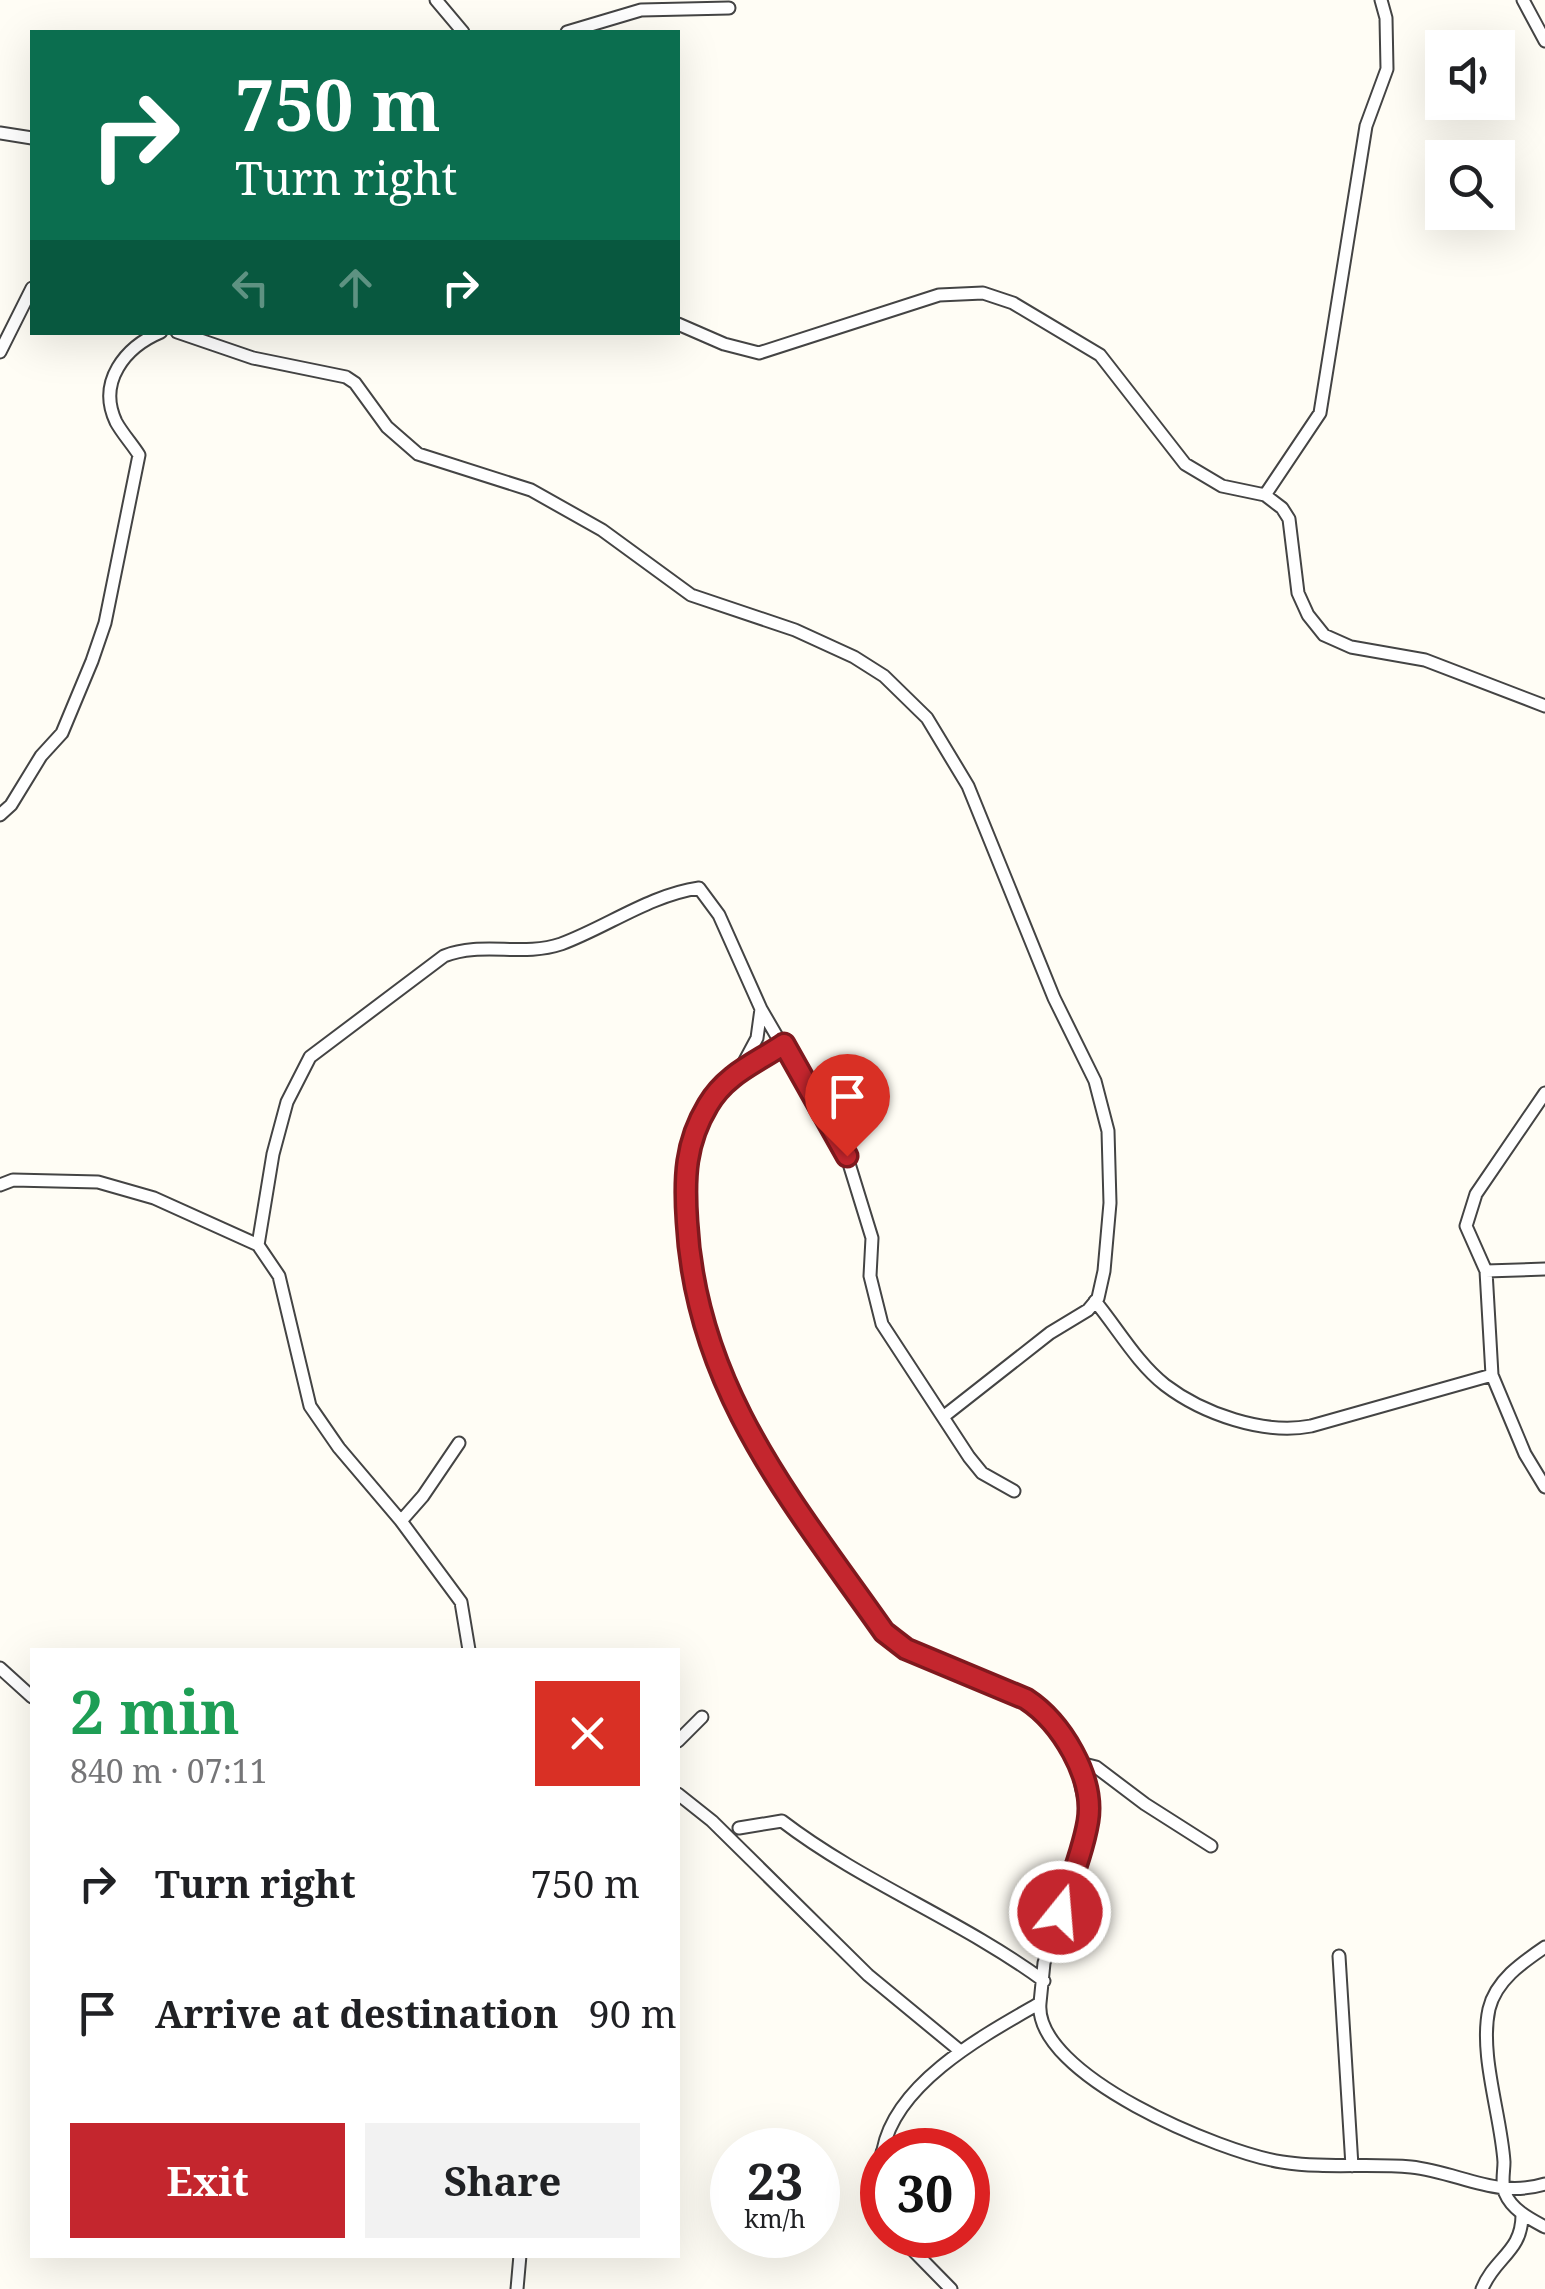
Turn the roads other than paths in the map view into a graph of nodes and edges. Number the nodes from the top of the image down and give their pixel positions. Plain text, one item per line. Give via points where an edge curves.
1 (436, 0) edge
2 (1381, 0) edge
3 (1523, 0) edge
4 (728, 8) dead end
5 (461, 30) edge
6 (573, 30) edge
7 (1545, 40) edge
8 (0, 132) edge
9 (30, 138) edge
10 (30, 292) edge
11 (680, 325) edge
12 (154, 335) edge
13 (186, 335) edge
14 (0, 352) edge
15 (1264, 495) junction
16 (1545, 706) edge
17 (0, 815) edge
18 (761, 1009) junction
19 (780, 1038) junction
20 (756, 1040) junction
21 (742, 1066) junction
22 (1545, 1093) edge
23 (0, 1185) edge
24 (258, 1246) junction
25 (1545, 1269) edge
26 (1486, 1271) junction
27 (1095, 1301) junction
28 (1492, 1375) junction
29 (943, 1417) junction
30 (459, 1443) dead end
31 (1545, 1487) edge
32 (1014, 1491) dead end
33 (400, 1520) junction
34 (469, 1648) edge
35 (0, 1668) edge
36 (30, 1694) edge
37 (702, 1716) dead end
38 (680, 1739) edge
39 (1076, 1762) junction
40 (680, 1796) edge
41 (738, 1828) dead end
42 (1210, 1846) dead end
43 (1545, 1947) edge
44 (1339, 1956) dead end
45 (1044, 1981) junction
46 (1040, 2003) junction
47 (959, 2050) junction
48 (892, 2128) edge
49 (1352, 2166) junction
50 (1545, 2184) edge
51 (1503, 2191) junction
52 (1522, 2215) junction
53 (1545, 2227) edge
54 (520, 2258) edge
55 (921, 2258) edge
56 (517, 2289) edge
57 (951, 2289) edge
58 (1482, 2289) edge

1 - 5 street
2 - 15 street via 1387,68 1366,126 1320,412
3 - 7 street
4 - 6 street via 641,10
8 - 9 street
10 - 14 street
11 - 15 street via 760,353 939,295 993,296 1100,354 1185,464 1222,486
12 - 17 street via 126,354 110,387 116,422 139,456 101,636 62,733
13 - 27 street via 346,377 418,454 530,490 602,530 691,595 854,656 902,690 968,786 1100,1097 1110,1203 1107,1256
15 - 16 street via 1289,519 1298,593 1324,635 1351,647 1425,660
18 - 19 street
18 - 20 street
18 - 24 street via 719,915 699,888 543,948 464,948 444,956 310,1057 287,1102
19 - 20 street
19 - 21 street
19 - 29 street via 847,1156 872,1238 870,1276 882,1324
20 - 21 street
21 - 39 street via 709,1102 684,1168 689,1272 700,1322 730,1394 777,1482 884,1632 906,1649 995,1683 1040,1709
22 - 26 street via 1469,1211 1466,1226
23 - 24 street via 98,1182 154,1198
24 - 33 street via 279,1276 310,1406
25 - 26 street
26 - 28 street
27 - 28 street via 1164,1385 1262,1428 1311,1426
27 - 29 street
28 - 31 street
29 - 32 street via 982,1473
30 - 33 street
33 - 34 street via 460,1602
35 - 36 street
37 - 38 street
39 - 42 street via 1105,1772
39 - 45 street via 1088,1818
40 - 47 street via 868,1975
41 - 45 street via 782,1822
43 - 51 street via 1518,1965 1489,2008
44 - 49 street
45 - 46 street
46 - 47 street
46 - 49 street via 1047,2034 1061,2050 1147,2114 1278,2162
47 - 48 street
49 - 51 street via 1414,2168
50 - 51 street
51 - 52 street
52 - 53 street
52 - 58 street via 1520,2240
54 - 56 street
55 - 57 street

